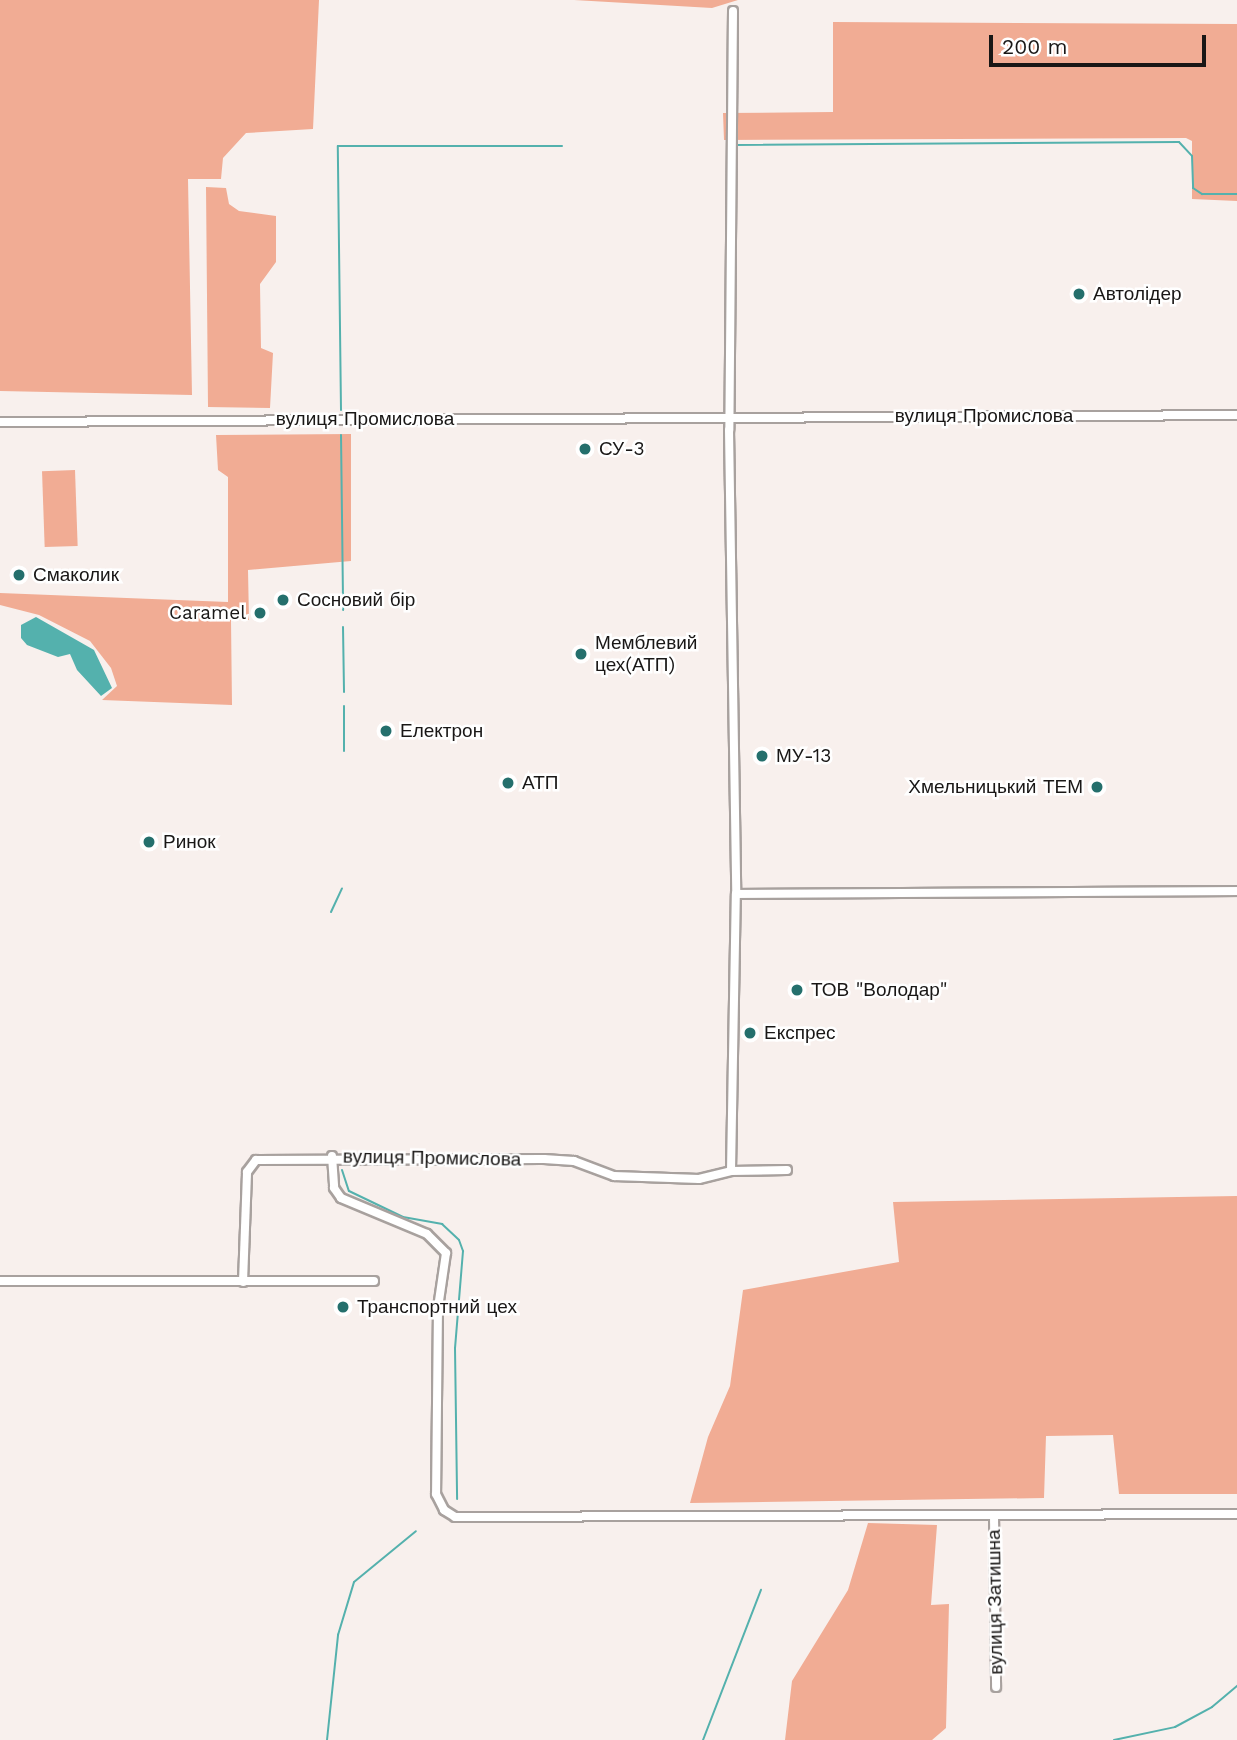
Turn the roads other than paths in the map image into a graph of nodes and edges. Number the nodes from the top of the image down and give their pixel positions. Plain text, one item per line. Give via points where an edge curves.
1 (733, 12) dead end
2 (1237, 415) edge
3 (730, 417) junction
4 (0, 422) edge
5 (1237, 891) edge
6 (736, 894) junction
7 (332, 1156) junction
8 (787, 1170) dead end
9 (730, 1171) junction
10 (0, 1281) edge
11 (243, 1282) junction
12 (374, 1282) dead end
13 (1237, 1514) edge
14 (994, 1516) junction
15 (996, 1687) dead end

1 - 3 street
2 - 3 street, вулиця Промислова
3 - 4 street, вулиця Промислова
3 - 6 street
5 - 6 street
6 - 9 street
7 - 9 street, вулиця Промислова via 574,1161 614,1176 699,1179
7 - 11 street, вулиця Промислова via 260,1159 249,1165
7 - 14 street via 334,1188 341,1198 427,1234 446,1253 438,1308 436,1494 444,1510 455,1517
8 - 9 street, вулиця Промислова
10 - 11 street
11 - 12 street
13 - 14 street
14 - 15 street, вулиця Затишна

